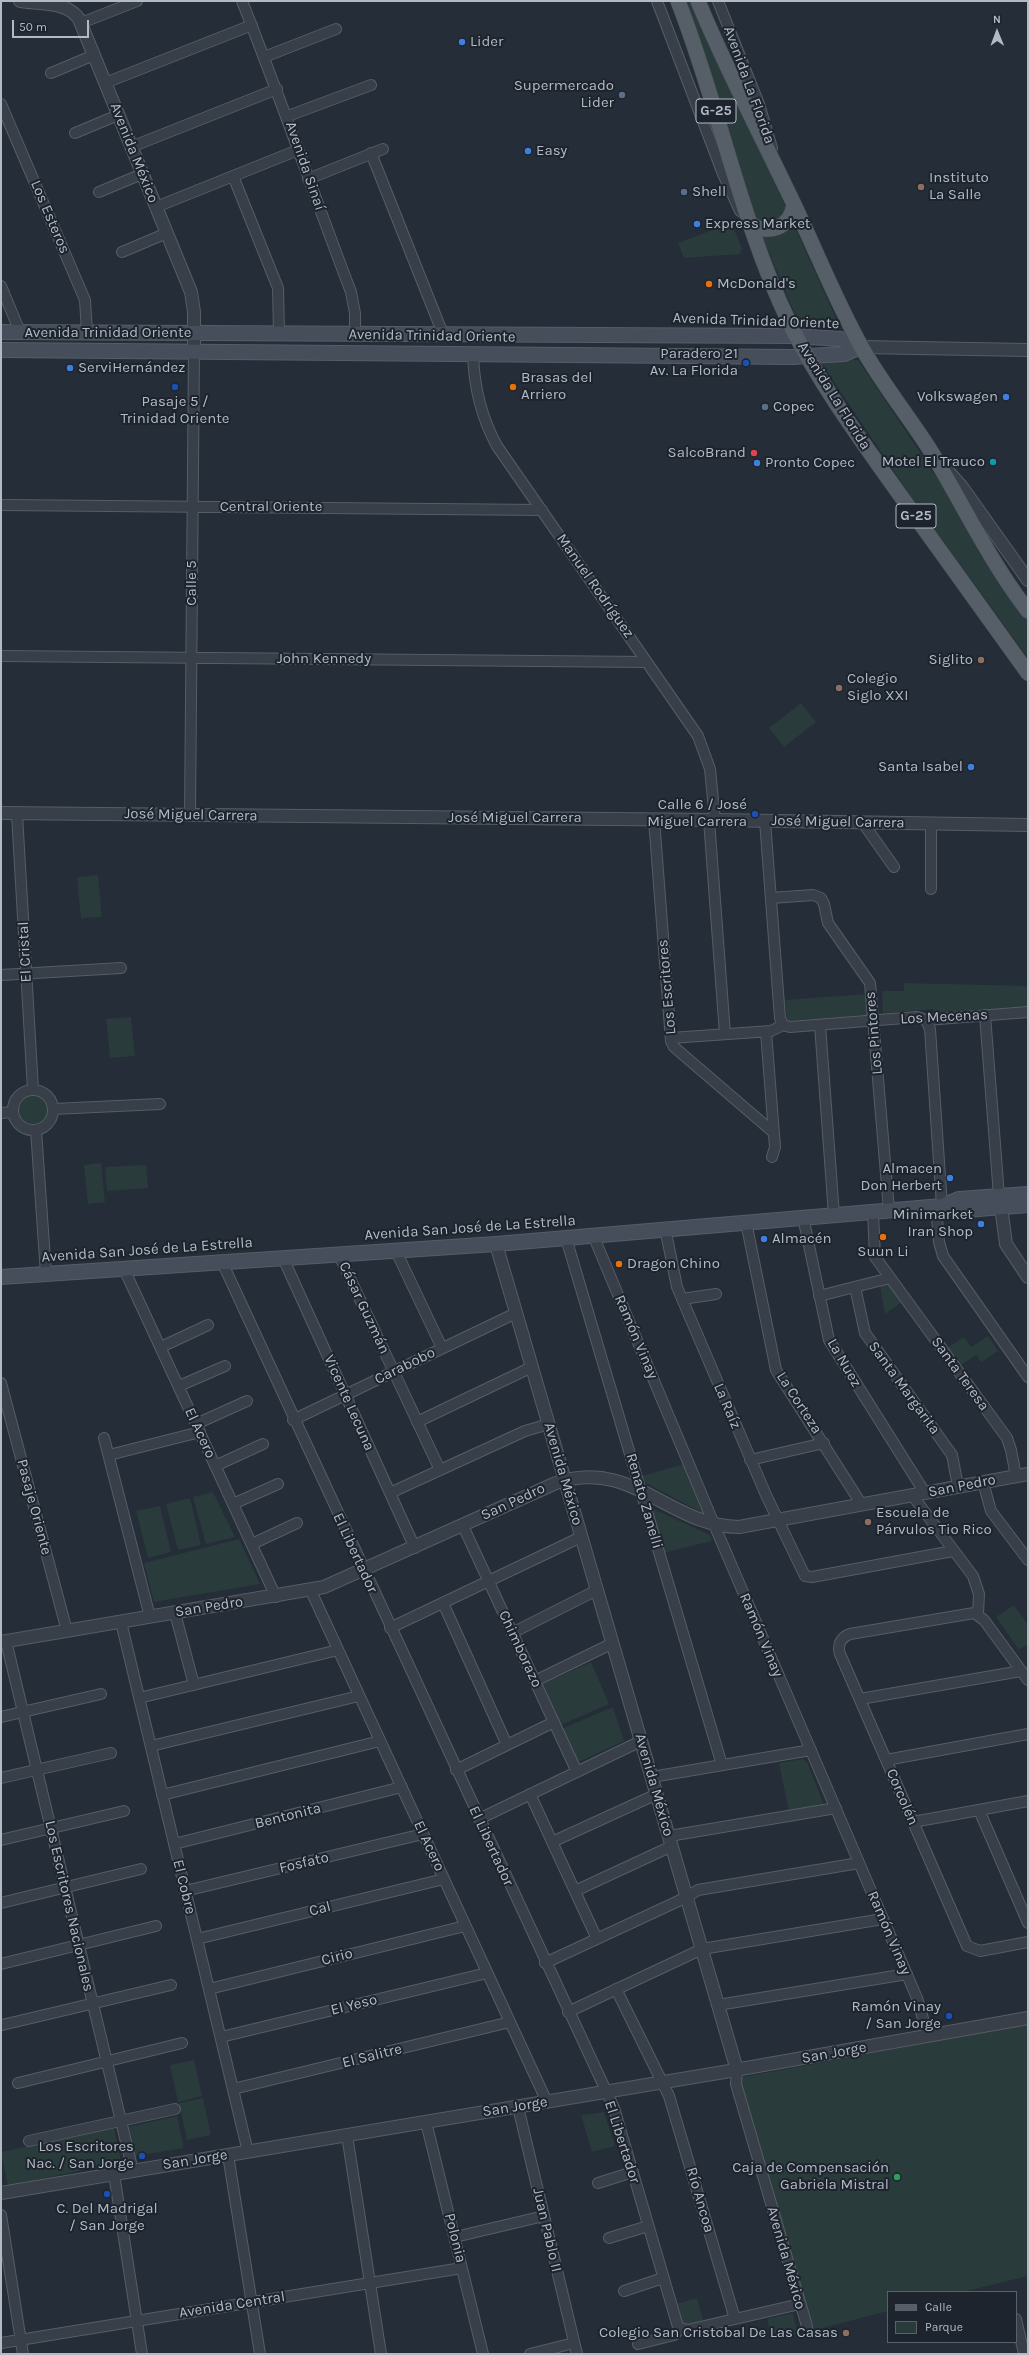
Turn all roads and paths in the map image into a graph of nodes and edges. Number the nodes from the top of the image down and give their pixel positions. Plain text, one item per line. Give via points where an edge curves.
1 (20, 1) edge
2 (137, 1) edge
3 (242, 1) edge
4 (657, 1) edge
5 (678, 1) edge
6 (698, 1) edge
7 (718, 1) edge
8 (33, 2) edge
9 (81, 24) junction
10 (252, 25) junction
11 (336, 29) dead end
12 (94, 55) junction
13 (264, 57) junction
14 (51, 73) dead end
15 (105, 83) junction
16 (371, 85) dead end
17 (277, 89) junction
18 (1, 104) edge
19 (118, 114) junction
20 (288, 116) junction
21 (75, 133) dead end
22 (131, 147) junction
23 (383, 149) dead end
24 (298, 150) junction
25 (371, 153) junction
26 (778, 169) junction
27 (142, 174) junction
28 (234, 176) junction
29 (308, 180) junction
30 (99, 192) dead end
31 (794, 204) junction
32 (156, 207) junction
33 (748, 222) junction
34 (167, 233) junction
35 (122, 252) dead end
36 (1, 286) edge
37 (1, 332) edge
38 (20, 332) junction
39 (87, 332) junction
40 (194, 333) junction
41 (279, 333) junction
42 (355, 334) junction
43 (443, 334) junction
44 (796, 336) junction
45 (861, 346) junction
46 (1, 350) edge
47 (1028, 350) edge
48 (194, 351) junction
49 (473, 354) junction
50 (807, 356) junction
51 (931, 453) junction
52 (1, 505) edge
53 (193, 506) junction
54 (542, 510) junction
55 (1028, 580) edge
56 (1028, 611) edge
57 (1, 656) edge
58 (192, 658) junction
59 (647, 662) junction
60 (1028, 673) edge
61 (1, 813) edge
62 (17, 814) junction
63 (190, 815) junction
64 (654, 819) junction
65 (712, 820) junction
66 (765, 821) junction
67 (863, 823) junction
68 (931, 824) junction
69 (1028, 825) edge
70 (894, 867) dead end
71 (931, 889) dead end
72 (771, 898) junction
73 (121, 968) dead end
74 (26, 974) junction
75 (1, 975) edge
76 (1028, 1012) edge
77 (985, 1015) junction
78 (926, 1020) junction
79 (873, 1021) junction
80 (783, 1025) junction
81 (820, 1025) junction
82 (766, 1032) junction
83 (724, 1034) junction
84 (671, 1038) junction
85 (33, 1090) junction
86 (160, 1104) dead end
87 (53, 1109) junction
88 (13, 1112) junction
89 (1, 1113) edge
90 (36, 1130) junction
91 (774, 1132) junction
92 (772, 1157) dead end
93 (1028, 1194) edge
94 (1000, 1202) junction
95 (1028, 1205) edge
96 (939, 1206) junction
97 (889, 1210) junction
98 (873, 1212) junction
99 (834, 1215) junction
100 (803, 1217) junction
101 (746, 1222) junction
102 (665, 1228) junction
103 (593, 1235) junction
104 (566, 1238) junction
105 (496, 1244) junction
106 (396, 1251) junction
107 (339, 1255) junction
108 (283, 1258) junction
109 (222, 1262) junction
110 (124, 1269) junction
111 (46, 1274) junction
112 (1, 1277) edge
113 (1028, 1277) edge
114 (890, 1278) junction
115 (855, 1287) junction
116 (716, 1294) dead end
117 (819, 1296) junction
118 (682, 1299) junction
119 (516, 1313) junction
120 (208, 1325) dead end
121 (161, 1347) junction
122 (442, 1348) junction
123 (225, 1366) dead end
124 (532, 1367) junction
125 (394, 1372) junction
126 (1028, 1376) edge
127 (1, 1383) edge
128 (179, 1386) junction
129 (345, 1395) junction
130 (247, 1401) dead end
131 (293, 1420) junction
132 (417, 1422) junction
133 (549, 1424) junction
134 (198, 1428) junction
135 (104, 1438) dead end
136 (824, 1443) junction
137 (263, 1444) dead end
138 (109, 1455) junction
139 (750, 1460) junction
140 (215, 1466) junction
141 (440, 1470) junction
142 (1028, 1474) edge
143 (1016, 1476) junction
144 (565, 1480) junction
145 (983, 1482) junction
146 (278, 1484) dead end
147 (958, 1486) junction
148 (640, 1490) junction
149 (390, 1493) junction
150 (925, 1493) junction
151 (912, 1495) junction
152 (233, 1504) junction
153 (862, 1504) junction
154 (777, 1521) junction
155 (296, 1524) dead end
156 (463, 1526) junction
157 (715, 1526) junction
158 (582, 1537) junction
159 (252, 1544) junction
160 (414, 1548) junction
161 (953, 1550) junction
162 (1028, 1560) edge
163 (364, 1571) junction
164 (488, 1581) junction
165 (597, 1590) junction
166 (311, 1591) junction
167 (276, 1597) junction
168 (443, 1603) junction
169 (175, 1613) junction
170 (978, 1614) junction
171 (150, 1617) junction
172 (121, 1622) junction
173 (390, 1628) junction
174 (67, 1631) junction
175 (512, 1633) junction
176 (4, 1641) edge
177 (612, 1643) junction
178 (338, 1650) junction
179 (1021, 1671) junction
180 (1028, 1680) edge
181 (535, 1682) junction
182 (194, 1685) junction
183 (101, 1694) dead end
184 (359, 1696) junction
185 (139, 1698) junction
186 (860, 1699) junction
187 (23, 1712) junction
188 (1, 1717) edge
189 (554, 1722) junction
190 (1028, 1734) edge
191 (380, 1741) junction
192 (641, 1741) junction
193 (507, 1745) junction
194 (151, 1746) junction
195 (811, 1750) junction
196 (111, 1753) dead end
197 (886, 1760) junction
198 (722, 1765) junction
199 (37, 1770) junction
200 (456, 1770) junction
201 (577, 1772) junction
202 (652, 1777) junction
203 (1, 1778) edge
204 (402, 1788) junction
205 (530, 1794) junction
206 (657, 1794) junction
207 (162, 1795) junction
208 (1028, 1802) edge
209 (836, 1808) junction
210 (979, 1810) junction
211 (124, 1811) dead end
212 (478, 1819) junction
213 (913, 1822) junction
214 (51, 1828) junction
215 (423, 1834) junction
216 (1, 1840) edge
217 (670, 1841) junction
218 (552, 1842) junction
219 (174, 1844) junction
220 (859, 1863) junction
221 (141, 1869) dead end
222 (444, 1879) junction
223 (65, 1887) junction
224 (186, 1891) junction
225 (575, 1891) junction
226 (687, 1898) junction
227 (1, 1903) edge
228 (883, 1919) junction
229 (1028, 1923) edge
230 (156, 1926) dead end
231 (465, 1926) junction
232 (197, 1938) junction
233 (597, 1939) junction
234 (1028, 1942) edge
235 (79, 1945) junction
236 (702, 1949) junction
237 (545, 1963) junction
238 (1, 1964) edge
239 (487, 1973) junction
240 (907, 1974) junction
241 (171, 1985) dead end
242 (209, 1989) junction
243 (616, 1989) junction
244 (92, 2004) junction
245 (718, 2005) junction
246 (568, 2012) junction
247 (1028, 2018) edge
248 (510, 2022) junction
249 (2, 2025) dead end
250 (928, 2036) junction
251 (221, 2037) junction
252 (182, 2043) dead end
253 (106, 2062) junction
254 (737, 2070) junction
255 (662, 2082) junction
256 (18, 2083) dead end
257 (233, 2089) junction
258 (606, 2092) junction
259 (547, 2102) junction
260 (518, 2106) junction
261 (175, 2109) dead end
262 (121, 2121) junction
263 (426, 2122) junction
264 (347, 2135) junction
265 (29, 2141) dead end
266 (248, 2152) junction
267 (228, 2155) junction
268 (132, 2171) junction
269 (633, 2172) junction
270 (114, 2174) junction
271 (598, 2183) dead end
272 (1, 2193) edge
273 (1, 2215) edge
274 (544, 2216) junction
275 (648, 2226) junction
276 (455, 2237) junction
277 (609, 2238) dead end
278 (462, 2268) junction
279 (663, 2278) junction
280 (370, 2283) junction
281 (624, 2291) dead end
282 (253, 2302) junction
283 (800, 2304) junction
284 (735, 2319) junction
285 (137, 2321) junction
286 (1017, 2323) edge
287 (807, 2326) dead end
288 (680, 2330) junction
289 (20, 2340) junction
290 (1, 2343) edge
291 (574, 2343) junction
292 (638, 2344) dead end
293 (23, 2354) edge
294 (142, 2354) edge
295 (260, 2354) edge
296 (381, 2354) edge
297 (483, 2354) edge
298 (530, 2354) edge
299 (577, 2354) edge
300 (1024, 2354) edge

1 - 8 street, Avenida México
2 - 9 street
3 - 10 street, Avenida Sinaí
4 - 33 street, Avenida La Florida via 723,174 738,208
5 - 33 main road, Avenida La Florida / G-25 via 712,95
6 - 26 main road, Avenida La Florida / G-25 via 718,49
7 - 26 street, Avenida La Florida via 759,104
8 - 9 street, Avenida México via 67,8 76,14
9 - 12 street, Avenida México
10 - 13 street, Avenida Sinaí
10 - 15 street
11 - 13 street
12 - 14 street
12 - 15 street, Avenida México
13 - 17 street, Avenida Sinaí
15 - 19 street, Avenida México
16 - 20 street
17 - 20 street, Avenida Sinaí
17 - 22 street
18 - 39 street, Los Esteros via 85,300
19 - 21 street
19 - 22 street, Avenida México
20 - 24 street, Avenida Sinaí
22 - 27 street, Avenida México
23 - 25 street
24 - 28 street
24 - 29 street, Avenida Sinaí
25 - 29 street
25 - 43 street
26 - 31 main road, Avenida La Florida / G-25
27 - 30 street
27 - 32 street, Avenida México
28 - 32 street
28 - 41 street via 278,288
29 - 42 street, Avenida Sinaí via 351,292
31 - 33 main road via 791,216 777,228 765,230
31 - 45 main road, Avenida La Florida / G-25 via 821,268
32 - 34 street, Avenida México
33 - 44 main road, Avenida La Florida / G-25
34 - 35 street
34 - 40 street, Avenida México via 190,292
36 - 38 street
37 - 38 main road, Avenida Trinidad Oriente
38 - 39 main road, Avenida Trinidad Oriente
39 - 40 main road, Avenida Trinidad Oriente
40 - 41 main road, Avenida Trinidad Oriente
40 - 48 street, Avenida México
41 - 42 main road, Avenida Trinidad Oriente
42 - 43 main road, Avenida Trinidad Oriente
43 - 44 main road, Avenida Trinidad Oriente
44 - 45 main road, Avenida Trinidad Oriente via 841,339
44 - 50 main road, Avenida La Florida / G-25
45 - 47 street, Avenida Trinidad Oriente
45 - 50 main road, Avenida Trinidad Oriente via 844,354
45 - 51 main road, G-25
46 - 48 main road, Avenida Trinidad Oriente
48 - 49 main road, Avenida Trinidad Oriente
48 - 53 street, Calle 5
49 - 50 main road, Avenida Trinidad Oriente
49 - 54 street, Manuel Rodríguez via 474,380 484,420 497,446
50 - 60 main road, Avenida La Florida / G-25 via 862,441
51 - 55 street via 962,487
51 - 56 main road, G-25 via 992,560
52 - 53 street, Central Oriente
53 - 54 street, Central Oriente
53 - 58 street, Calle 5
54 - 59 street, Manuel Rodríguez
57 - 58 street, John Kennedy
58 - 59 street, John Kennedy
58 - 63 street, Calle 5
59 - 65 street, Manuel Rodríguez via 692,726 702,746 712,782
61 - 62 street, José Miguel Carrera
62 - 63 street, José Miguel Carrera
62 - 74 street, El Cristal
63 - 64 street, José Miguel Carrera
64 - 65 street, José Miguel Carrera
64 - 84 street, Los Escritores
65 - 66 street, José Miguel Carrera
65 - 83 street, Manuel Rodríguez
66 - 67 street, José Miguel Carrera
66 - 72 street
67 - 68 street, José Miguel Carrera
67 - 70 street
68 - 69 street, José Miguel Carrera
68 - 71 street
72 - 79 street, Los Pintores via 814,895 821,898 831,928 870,983
72 - 80 street via 780,1018
73 - 74 street
74 - 75 street
74 - 85 street, El Cristal
76 - 77 street, Los Mecenas
77 - 78 street, Los Mecenas
77 - 94 street
78 - 79 street, Los Mecenas via 917,1017
78 - 96 street via 930,1029
79 - 81 street, Los Mecenas
79 - 97 street, Los Pintores
80 - 81 street, Los Mecenas
80 - 82 street, Los Mecenas
81 - 99 street
82 - 83 street, Los Mecenas
82 - 91 street
83 - 84 street, Los Mecenas
84 - 91 street, Los Escritores via 674,1047
85 - 87 street via 45,1094 50,1099
85 - 88 street via 21,1094
86 - 87 street
87 - 90 street via 48,1124
88 - 89 street
88 - 90 street via 24,1128
90 - 111 street
91 - 92 street via 775,1150
93 - 94 main road, Avenida San José de La Estrella
94 - 95 main road, Avenida San José de La Estrella
94 - 96 main road, Avenida San José de La Estrella via 960,1210
94 - 113 street via 1006,1244
96 - 97 main road, Avenida San José de La Estrella
96 - 126 street via 939,1242 942,1256
97 - 98 main road, Avenida San José de La Estrella
98 - 99 main road, Avenida San José de La Estrella
98 - 114 street, Santa Teresa via 875,1257
99 - 100 main road, Avenida San José de La Estrella
100 - 101 main road, Avenida San José de La Estrella
100 - 117 street, La Nuez
101 - 102 main road, Avenida San José de La Estrella
101 - 136 street, La Corteza via 776,1370
102 - 103 main road, Avenida San José de La Estrella
102 - 118 street, La Raíz via 677,1288
103 - 104 main road, Avenida San José de La Estrella
103 - 157 street, Ramón Vinay
104 - 105 main road, Avenida San José de La Estrella
104 - 148 street, Renato Zanelli
105 - 106 main road, Avenida San José de La Estrella
105 - 119 street, Avenida México
106 - 107 main road, Avenida San José de La Estrella
106 - 122 street
107 - 108 main road, Avenida San José de La Estrella
107 - 125 street, Cásar Guzmán
108 - 109 main road, Avenida San José de La Estrella
108 - 129 street, Vicente Lecuna
109 - 110 main road, Avenida San José de La Estrella
109 - 131 street, El Libertador
110 - 111 main road, Avenida San José de La Estrella
110 - 121 street, El Acero
111 - 112 main road, Avenida San José de La Estrella
114 - 115 street
114 - 143 street, Santa Teresa via 1007,1438 1012,1450
115 - 117 street
115 - 147 street, Santa Margarita via 865,1333 952,1455
116 - 118 street
117 - 150 street, La Nuez via 829,1340
118 - 139 street, La Raíz
119 - 122 street, Carabobo
119 - 124 street, Avenida México
120 - 121 street
121 - 128 street, El Acero
122 - 125 street, Carabobo
123 - 128 street
124 - 132 street
124 - 133 street, Avenida México
125 - 129 street, Carabobo
125 - 132 street, Cásar Guzmán
127 - 174 street, Pasaje Oriente
128 - 134 street, El Acero
129 - 131 street, Carabobo
129 - 149 street, Vicente Lecuna
130 - 134 street
131 - 163 street, El Libertador
132 - 141 street, Cásar Guzmán
133 - 141 street via 534,1427
133 - 144 street, Avenida México
134 - 138 street
134 - 140 street, El Acero
135 - 138 street
136 - 139 street
136 - 153 street, La Corteza
137 - 140 street
138 - 171 street
139 - 154 street, La Raíz
140 - 152 street, El Acero
141 - 149 street
142 - 143 street, San Pedro
143 - 145 street, San Pedro
144 - 148 street, San Pedro via 608,1478
144 - 156 street, San Pedro
144 - 158 street, Avenida México
145 - 147 street, San Pedro
145 - 162 street via 991,1511
146 - 152 street
147 - 150 street, San Pedro
148 - 157 street, San Pedro via 697,1520
148 - 198 street, Renato Zanelli
149 - 160 street, Vicente Lecuna
150 - 151 street, San Pedro
151 - 153 street, San Pedro
151 - 161 street
152 - 159 street, El Acero
153 - 154 street, San Pedro
154 - 157 street, San Pedro via 739,1527
154 - 161 street, La Raíz via 803,1574 807,1577
155 - 159 street
156 - 160 street, San Pedro
156 - 164 street, Chimborazo
157 - 195 street, Ramón Vinay
158 - 164 street
158 - 165 street, Avenida México
159 - 167 street, El Acero
160 - 163 street, San Pedro
161 - 170 street via 973,1576 979,1594
163 - 166 street, San Pedro
163 - 173 street, El Libertador
164 - 168 street
164 - 175 street, Chimborazo
165 - 175 street
165 - 177 street, Avenida México
166 - 167 street, San Pedro
166 - 178 street, El Acero
167 - 169 street, San Pedro
168 - 173 street
168 - 193 street
169 - 171 street, San Pedro
169 - 182 street
170 - 179 street
170 - 186 street, Corcolén via 966,1613 850,1634 840,1642 840,1654
171 - 172 street, San Pedro
172 - 174 street, San Pedro
172 - 185 street, El Cobre
173 - 200 street, El Libertador
174 - 176 street, San Pedro
175 - 181 street, Chimborazo
176 - 187 street, Los Escritores Nacionales
177 - 181 street
177 - 192 street, Avenida México
178 - 182 street
178 - 184 street, El Acero
179 - 180 street
179 - 186 street
181 - 189 street, Chimborazo
182 - 185 street
183 - 187 street
184 - 191 street, El Acero
184 - 194 street
185 - 194 street, El Cobre
186 - 197 street, Corcolén
187 - 188 street
187 - 199 street, Los Escritores Nacionales
189 - 193 street
189 - 201 street, Chimborazo
190 - 197 street
191 - 204 street, El Acero
191 - 207 street
192 - 201 street
192 - 202 street, Avenida México
193 - 200 street
194 - 207 street, El Cobre
195 - 198 street
195 - 209 street, Ramón Vinay
196 - 199 street
197 - 213 street, Corcolén
198 - 202 street
199 - 203 street
199 - 214 street, Los Escritores Nacionales
200 - 212 street, El Libertador
201 - 205 street
202 - 206 street, Avenida México
204 - 215 street, El Acero
204 - 219 street, Bentonita
205 - 212 street
205 - 218 street
206 - 217 street, Avenida México
206 - 218 street
207 - 219 street, El Cobre
208 - 210 street
209 - 217 street
209 - 220 street, Ramón Vinay
210 - 213 street
210 - 229 street
211 - 214 street
212 - 237 street, El Libertador
213 - 234 street, Corcolén via 965,1942 971,1949 980,1951
214 - 216 street
214 - 223 street, Los Escritores Nacionales
215 - 222 street, El Acero
215 - 224 street, Fosfato
217 - 225 street
217 - 226 street, Avenida México
218 - 225 street
219 - 224 street, El Cobre
220 - 226 street via 698,1890
220 - 228 street, Ramón Vinay
221 - 223 street
222 - 231 street, El Acero
222 - 232 street, Cal
223 - 227 street
223 - 235 street, Los Escritores Nacionales
224 - 232 street, El Cobre
225 - 233 street
226 - 233 street
226 - 236 street, Avenida México
228 - 236 street
228 - 240 street, Ramón Vinay
230 - 235 street
231 - 239 street, El Acero
231 - 242 street, Cirio
232 - 242 street, El Cobre
233 - 237 street
235 - 238 street
235 - 244 street, Los Escritores Nacionales
236 - 243 street
236 - 245 street, Avenida México
237 - 246 street, El Libertador
239 - 248 street, El Acero
239 - 251 street, El Yeso
240 - 245 street
240 - 250 street, Ramón Vinay via 922,2010
241 - 244 street
242 - 251 street, El Cobre
243 - 246 street
243 - 255 street, Río Ancoa
244 - 249 street
244 - 253 street, Los Escritores Nacionales
245 - 254 street, Avenida México
246 - 258 street, El Libertador
247 - 250 street, San Jorge
248 - 257 street, El Salitre
248 - 259 street, El Acero
250 - 254 street, San Jorge
251 - 257 street, El Cobre
252 - 253 street
253 - 256 street
253 - 262 street, Los Escritores Nacionales
254 - 255 street, San Jorge
254 - 283 street, Avenida México via 736,2084
255 - 258 street, San Jorge
255 - 284 street, Río Ancoa via 669,2096
257 - 266 street, El Cobre
258 - 259 street, San Jorge
258 - 269 street, El Libertador via 614,2108
259 - 260 street, San Jorge
260 - 263 street, San Jorge
260 - 274 street, Juan Pablo II
261 - 262 street
262 - 265 street
262 - 268 street, Los Escritores Nacionales
263 - 264 street, San Jorge
263 - 276 street, Polonia
264 - 266 street, San Jorge
264 - 280 street
266 - 267 street, San Jorge
267 - 268 street, San Jorge
267 - 282 street
268 - 270 street, San Jorge
269 - 271 street
269 - 275 street, El Libertador
270 - 272 street, San Jorge
270 - 285 street
273 - 289 street
274 - 276 street
274 - 291 street, Juan Pablo II
275 - 277 street
275 - 279 street, El Libertador
276 - 278 street, Polonia
278 - 280 street, Avenida Central
278 - 297 street, Polonia
279 - 281 street
279 - 288 street, El Libertador
280 - 282 street, Avenida Central
280 - 296 street
282 - 285 street, Avenida Central
282 - 295 street
283 - 284 street
283 - 287 street, Avenida México
284 - 288 street
285 - 289 street, Avenida Central
285 - 294 street
286 - 300 street
288 - 292 street via 674,2335
289 - 290 street, Avenida Central
289 - 293 street
291 - 298 street
291 - 299 street, Juan Pablo II

